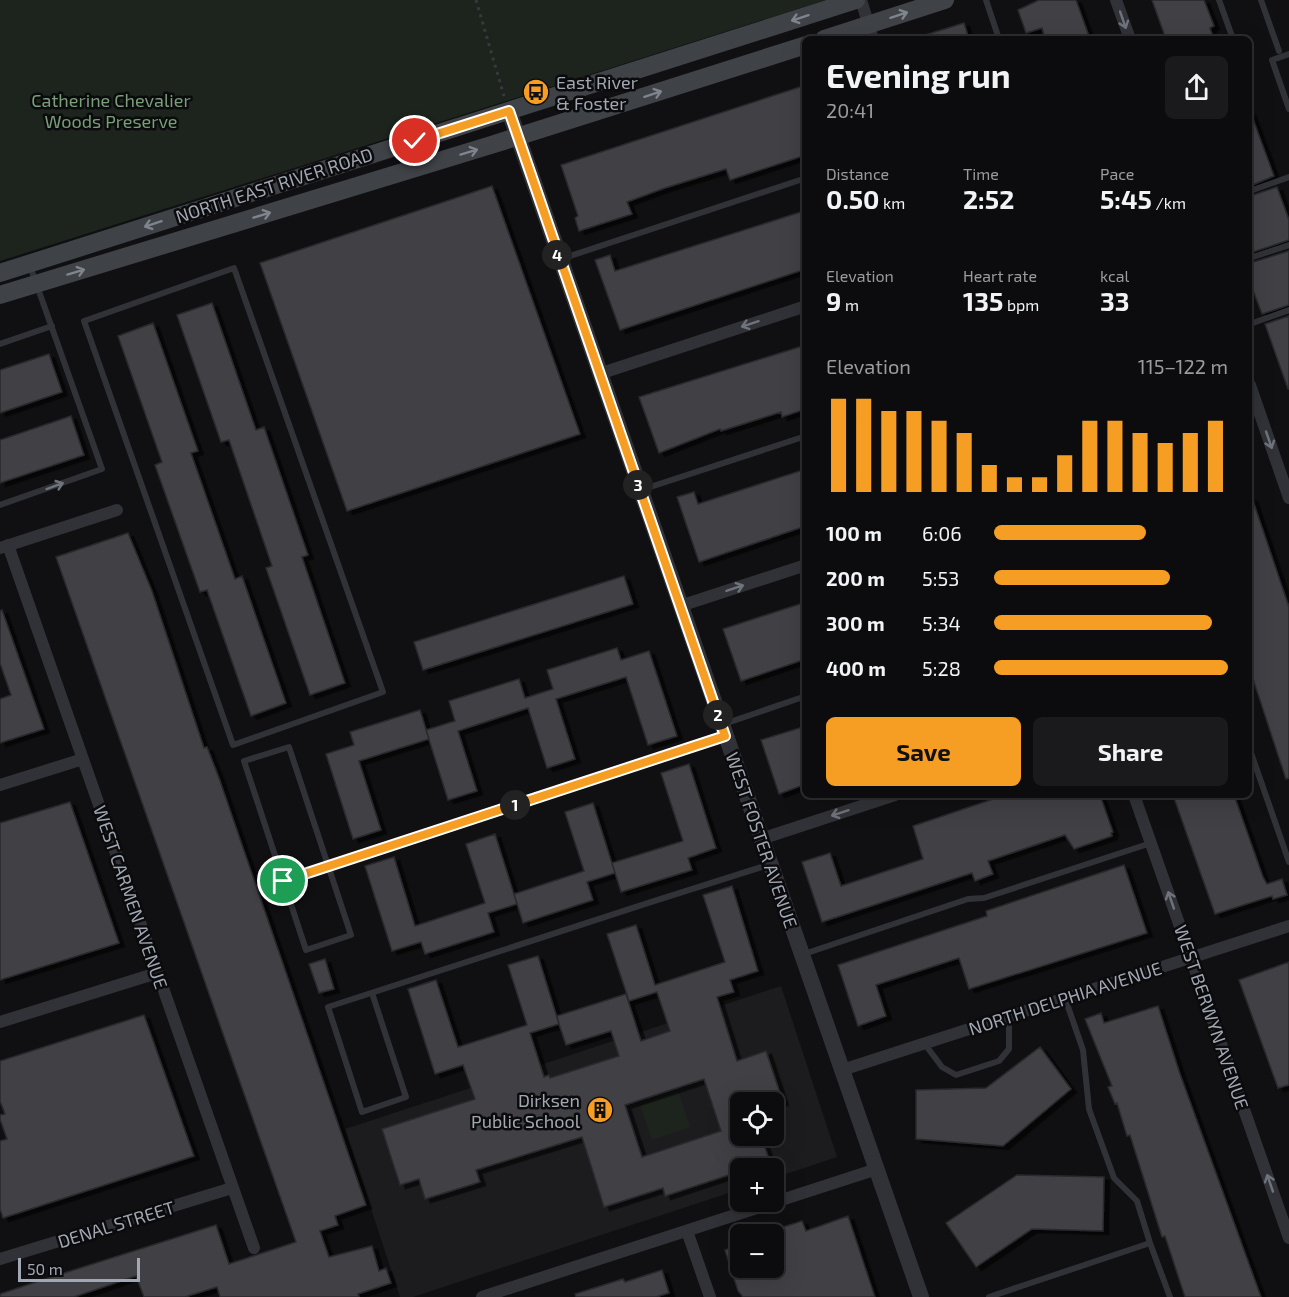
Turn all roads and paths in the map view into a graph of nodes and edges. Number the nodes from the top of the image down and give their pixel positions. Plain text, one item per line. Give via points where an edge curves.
1 (476, 0) edge
2 (856, 0) edge
3 (861, 0) edge
4 (945, 0) edge
5 (986, 0) edge
6 (1116, 0) edge
7 (1219, 0) edge
8 (1261, 0) edge
9 (871, 32) edge
10 (844, 36) edge
11 (998, 36) edge
12 (1129, 36) edge
13 (1232, 36) edge
14 (802, 46) edge
15 (1279, 51) dead end
16 (1289, 54) edge
17 (507, 104) junction
18 (1289, 109) edge
19 (517, 137) junction
20 (1289, 177) edge
21 (802, 179) edge
22 (1252, 190) edge
23 (1289, 245) edge
24 (1252, 257) edge
25 (559, 260) junction
26 (29, 264) junction
27 (0, 273) edge
28 (36, 284) junction
29 (0, 295) edge
30 (802, 307) edge
31 (1289, 310) edge
32 (84, 321) joint
33 (1252, 323) edge
34 (52, 326) junction
35 (0, 344) edge
36 (599, 374) junction
37 (1252, 399) edge
38 (1255, 420) edge
39 (802, 437) edge
40 (639, 490) junction
41 (1289, 498) edge
42 (0, 505) edge
43 (117, 510) dead end
44 (4, 547) edge
45 (802, 566) edge
46 (680, 606) junction
47 (802, 698) edge
48 (723, 730) junction
49 (1252, 756) edge
50 (83, 759) junction
51 (0, 786) edge
52 (886, 798) edge
53 (1135, 798) edge
54 (761, 840) junction
55 (1151, 843) junction
56 (1289, 862) edge
57 (770, 864) junction
58 (328, 867) junction
59 (283, 881) junction
60 (1289, 926) edge
61 (802, 954) junction
62 (1191, 957) junction
63 (157, 973) junction
64 (372, 993) junction
65 (1065, 998) junction
66 (1009, 1016) junction
67 (0, 1022) edge
68 (924, 1043) junction
69 (842, 1070) junction
70 (877, 1169) junction
71 (232, 1188) junction
72 (687, 1231) junction
73 (1289, 1238) edge
74 (1150, 1244) junction
75 (254, 1248) dead end
76 (0, 1259) edge
77 (501, 1294) edge
78 (482, 1297) edge
79 (710, 1297) edge
80 (921, 1297) edge
81 (989, 1297) edge
82 (1170, 1297) edge

1 - 17 path
2 -> 17 main road, NORTH EAST RIVER ROAD
3 - 9 street
9 -> 4 main road
5 - 11 lane
6 -> 12 street
7 - 13 lane
8 - 15 lane
9 - 10 main road
19 -> 14 main road, NORTH EAST RIVER ROAD
16 - 18 lane via 1272,60
17 - 19 street, WEST FOSTER AVENUE
17 -> 26 main road, NORTH EAST RIVER ROAD
19 - 25 street, WEST FOSTER AVENUE
28 -> 19 main road, NORTH EAST RIVER ROAD
20 - 22 lane
21 - 25 lane
23 - 24 lane
25 - 36 street, WEST FOSTER AVENUE
26 - 27 main road, NORTH EAST RIVER ROAD
26 - 28 lane
28 - 29 main road, NORTH EAST RIVER ROAD
28 - 34 lane
30 -> 36 street
31 - 33 lane
32 - 32 lane via 234,268 383,692 233,745
34 - 35 lane
42 -> 34 lane via 102,469
36 - 40 street, WEST FOSTER AVENUE
37 - 38 street
38 -> 41 street
39 - 40 lane
40 - 46 street, WEST FOSTER AVENUE
43 - 44 street
44 - 50 street, WEST CARMEN AVENUE
46 -> 45 street
46 - 48 street, WEST FOSTER AVENUE
47 - 48 lane
48 - 54 street, WEST FOSTER AVENUE
48 - 58 lane
49 - 56 lane
50 - 51 street
50 - 63 street, WEST CARMEN AVENUE
52 -> 54 street
53 - 55 street, WEST BERWYN AVENUE
54 - 57 street, WEST FOSTER AVENUE
55 - 61 lane
62 -> 55 street, WEST BERWYN AVENUE
57 - 61 street, WEST FOSTER AVENUE
57 - 64 lane
58 - 59 lane
58 - 59 lane via 351,935 306,950
58 - 59 lane via 289,747 266,754 244,761
60 - 62 street, NORTH DELPHIA AVENUE
61 - 69 street, WEST FOSTER AVENUE
62 - 65 street, NORTH DELPHIA AVENUE
73 -> 62 street, WEST BERWYN AVENUE
63 - 67 street
63 - 71 street, WEST CARMEN AVENUE
64 - 64 lane via 328,1007 362,1112 406,1097
65 - 66 street, NORTH DELPHIA AVENUE
65 - 74 lane via 1083,1050 1089,1109 1114,1178 1137,1201
66 - 68 street, NORTH DELPHIA AVENUE
66 - 68 lane via 1009,1049 999,1061 956,1075 942,1067
68 - 69 street, NORTH DELPHIA AVENUE
69 - 70 street, WEST FOSTER AVENUE
70 - 72 street
70 - 80 street, WEST FOSTER AVENUE
71 - 75 street, WEST CARMEN AVENUE
71 - 76 street, DENAL STREET
72 - 77 street
72 - 79 street
74 - 81 lane
74 - 82 lane
77 - 78 street

